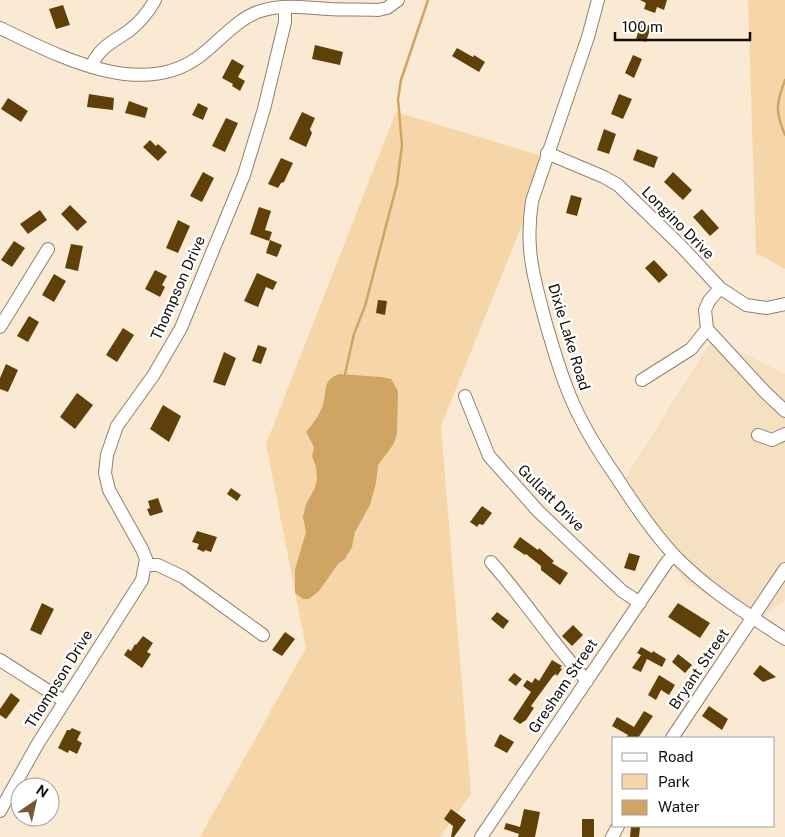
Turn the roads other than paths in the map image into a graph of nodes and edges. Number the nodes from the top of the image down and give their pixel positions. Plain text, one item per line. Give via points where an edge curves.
1 (155, 0) edge
2 (398, 0) edge
3 (598, 0) edge
4 (285, 8) junction
5 (0, 28) edge
6 (90, 67) junction
7 (547, 153) junction
8 (48, 249) dead end
9 (720, 288) junction
10 (785, 304) edge
11 (0, 327) edge
12 (707, 330) junction
13 (642, 380) dead end
14 (466, 396) dead end
15 (785, 411) edge
16 (785, 434) edge
17 (758, 435) dead end
18 (674, 555) junction
19 (492, 562) dead end
20 (146, 565) junction
21 (785, 569) edge
22 (640, 603) junction
23 (752, 617) junction
24 (263, 635) dead end
25 (785, 639) edge
26 (0, 660) edge
27 (587, 681) junction
28 (64, 701) junction
29 (673, 737) edge
30 (0, 811) edge
31 (481, 837) edge

1 - 6 street via 130,29 100,50
2 - 4 street via 378,10
3 - 7 street, Dixie Lake Road
4 - 6 street via 264,10 249,16 199,57 171,71 139,75
4 - 20 street, Thompson Drive via 285,22 264,108 244,175 181,328 153,376 117,426 107,455 105,473 109,490 142,550
5 - 6 street
7 - 9 street, Longino Drive via 618,185
7 - 18 street, Dixie Lake Road via 532,201 529,244 533,276 558,364 573,404 594,443 642,517
8 - 11 street
9 - 10 street, Longino Drive via 746,306 767,308
9 - 12 street via 705,310
12 - 13 street via 691,349
12 - 15 street
14 - 22 street, Gullatt Drive via 489,456 538,511 622,591
16 - 17 street via 772,440
18 - 22 street, Gresham Street
18 - 23 street, Dixie Lake Road
19 - 27 street via 567,660
20 - 24 street via 172,570
20 - 28 street, Thompson Drive via 142,580
21 - 23 street, Bryant Street
22 - 27 street, Gresham Street
23 - 25 street, Dixie Lake Road
23 - 29 street, Bryant Street
26 - 28 street
27 - 31 street, Gresham Street
28 - 30 street, Thompson Drive

